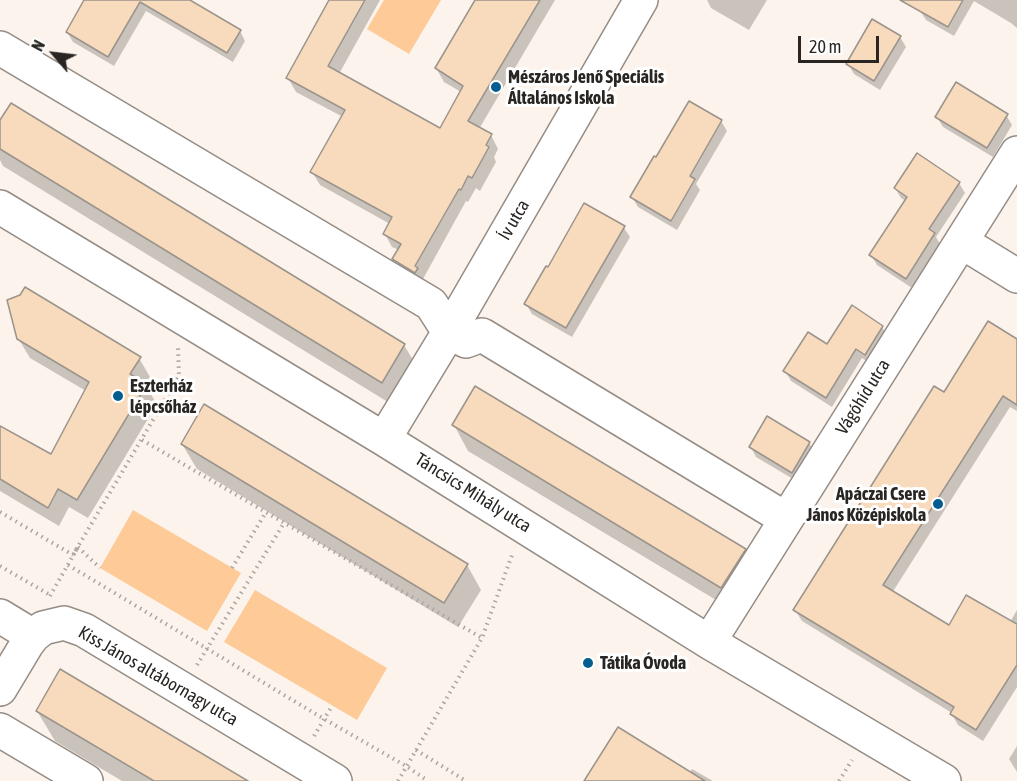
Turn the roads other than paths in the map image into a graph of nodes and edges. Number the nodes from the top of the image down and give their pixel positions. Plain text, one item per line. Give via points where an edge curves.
1 (641, 0) edge
2 (0, 48) edge
3 (1017, 153) edge
4 (0, 207) edge
5 (962, 242) junction
6 (1017, 276) edge
7 (449, 332) junction
8 (384, 439) junction
9 (786, 519) junction
10 (0, 616) edge
11 (38, 632) junction
12 (710, 642) junction
13 (0, 689) edge
14 (0, 730) edge
15 (86, 781) edge
16 (335, 781) edge
17 (944, 781) edge

1 - 7 street, Ív utca
2 - 7 street via 431,304
3 - 5 street, Vágóhíd utca
4 - 8 street, Táncsics Mihály utca
5 - 6 street
5 - 9 street, Vágóhíd utca
7 - 8 street, Ív utca
7 - 9 street via 466,341 482,335
8 - 12 street, Táncsics Mihály utca
9 - 12 street, Vágóhíd utca
10 - 11 street
11 - 13 street
11 - 16 street, Kiss János altábornagy utca via 64,623 84,630
12 - 17 street, Táncsics Mihály utca
14 - 15 street

